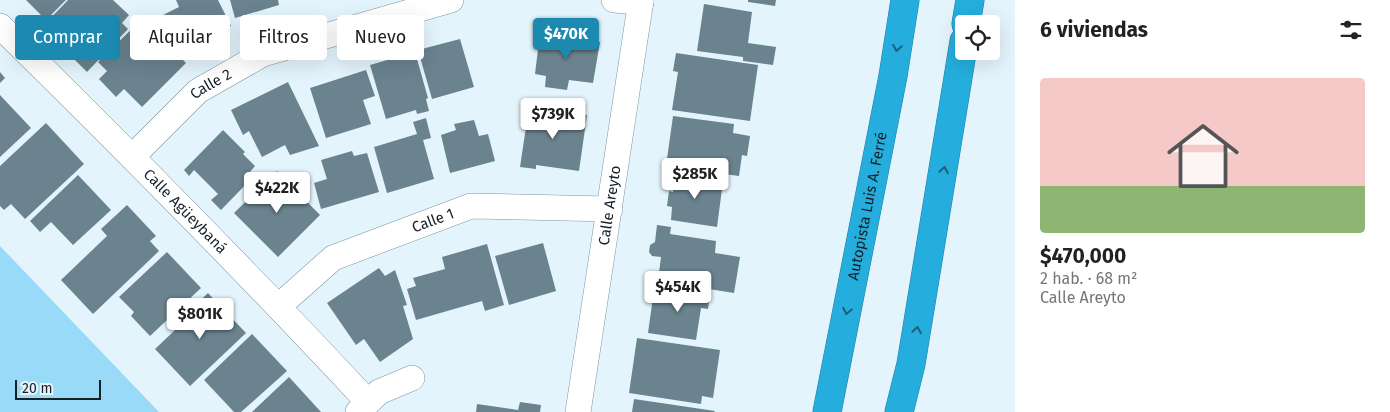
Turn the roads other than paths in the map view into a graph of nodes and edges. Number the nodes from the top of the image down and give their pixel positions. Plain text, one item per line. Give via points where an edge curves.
1 (451, 0) edge
2 (614, 0) edge
3 (905, 0) edge
4 (970, 0) edge
5 (641, 1) edge
6 (968, 15) edge
7 (0, 26) edge
8 (961, 60) edge
9 (132, 157) junction
10 (610, 208) junction
11 (278, 306) junction
12 (911, 364) junction
13 (412, 378) dead end
14 (362, 407) edge
15 (578, 412) edge
16 (826, 412) edge
17 (899, 412) edge
18 (912, 412) edge

1 - 9 street, Calle 2 via 263,54 198,91
2 - 5 street
3 -> 16 highway, Autopista Luis A. Ferré via 893,76
4 - 6 highway
5 - 10 street, Calle Areyto
7 - 9 street, Calle Agüeybaná
12 -> 8 highway
9 - 11 street, Calle Agüeybaná
10 - 11 street, Calle 1 via 471,206 333,258
10 - 15 street, Calle Areyto
11 - 14 street, Calle Agüeybaná
12 - 17 highway
12 - 18 highway
13 - 14 street, Calle Agüeybaná via 379,392

